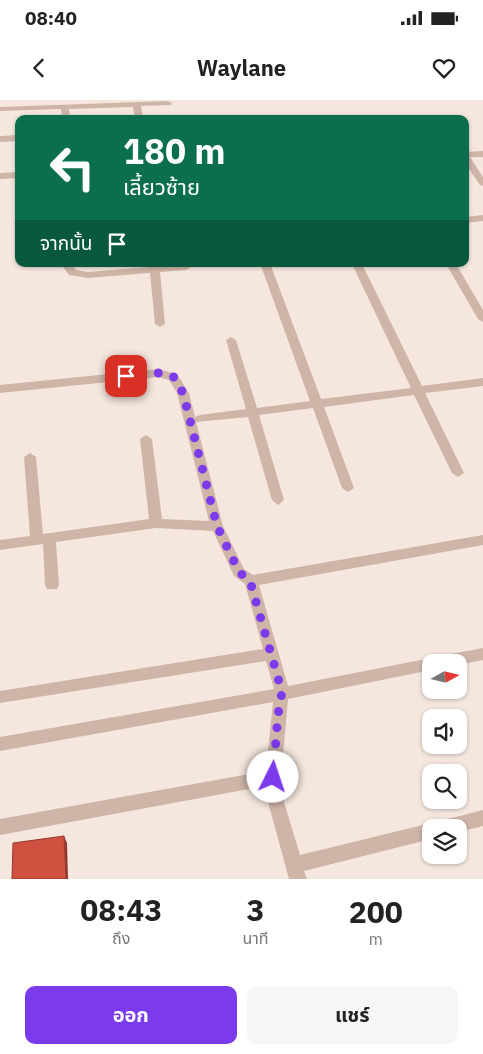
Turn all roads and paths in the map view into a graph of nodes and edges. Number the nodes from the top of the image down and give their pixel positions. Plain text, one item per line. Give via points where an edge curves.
1 (168, 102) dead end
2 (137, 104) junction
3 (65, 106) junction
4 (0, 109) edge
5 (66, 115) edge
6 (138, 115) edge
7 (15, 138) edge
8 (0, 139) edge
9 (483, 154) edge
10 (469, 156) edge
11 (469, 162) edge
12 (15, 175) edge
13 (0, 176) edge
14 (483, 183) edge
15 (483, 218) edge
16 (469, 220) edge
17 (69, 267) edge
18 (186, 267) dead end
19 (266, 267) edge
20 (359, 267) edge
21 (453, 267) edge
22 (155, 269) junction
23 (483, 319) edge
24 (160, 324) dead end
25 (232, 340) dead end
26 (483, 382) edge
27 (0, 389) edge
28 (418, 391) junction
29 (315, 404) junction
30 (253, 412) junction
31 (200, 419) dead end
32 (146, 439) dead end
33 (30, 457) dead end
34 (458, 473) dead end
35 (348, 488) dead end
36 (278, 500) dead end
37 (156, 523) junction
38 (217, 526) junction
39 (43, 539) junction
40 (483, 540) edge
41 (0, 545) edge
42 (250, 581) junction
43 (52, 585) dead end
44 (271, 654) junction
45 (483, 654) edge
46 (468, 657) edge
47 (422, 666) edge
48 (282, 692) junction
49 (0, 697) edge
50 (0, 744) edge
51 (273, 777) junction
52 (483, 818) edge
53 (467, 822) edge
54 (0, 827) edge
55 (422, 834) edge
56 (296, 872) edge

1 - 2 street
2 - 3 street
2 - 6 street
3 - 4 street
3 - 5 street
7 - 8 street
9 - 10 street
11 - 14 street
12 - 13 street
15 - 16 street
17 - 22 street via 73,272 88,275
18 - 22 street
19 - 29 street
20 - 28 street
21 - 23 street
22 - 24 street
25 - 30 street
26 - 28 street
27 - 38 street via 158,373 173,376 183,393
28 - 29 street
28 - 34 street
29 - 30 street
29 - 35 street
30 - 31 street
30 - 36 street
32 - 37 street
33 - 39 street
37 - 38 street
37 - 39 street
38 - 42 street via 239,572
39 - 41 street
39 - 43 street
40 - 42 street
42 - 44 street
44 - 48 street
44 - 49 street
45 - 46 street
47 - 48 street
48 - 50 street via 226,705
48 - 51 street
51 - 54 street
51 - 56 street via 276,802
52 - 53 street
55 - 56 street

